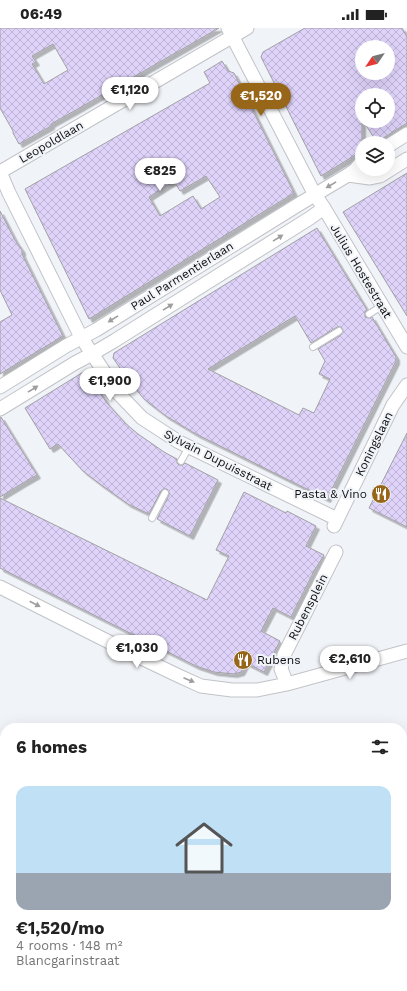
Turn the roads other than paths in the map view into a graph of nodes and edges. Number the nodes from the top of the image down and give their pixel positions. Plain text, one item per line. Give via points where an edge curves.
1 (247, 28) edge
2 (230, 32) edge
3 (407, 134) edge
4 (395, 142) edge
5 (407, 159) edge
6 (1, 169) edge
7 (355, 170) edge
8 (348, 175) junction
9 (315, 195) junction
10 (324, 208) junction
11 (382, 306) junction
12 (370, 314) dead end
13 (339, 331) dead end
14 (80, 337) junction
15 (313, 347) dead end
16 (407, 347) edge
17 (92, 354) junction
18 (407, 385) edge
19 (0, 386) edge
20 (0, 409) edge
21 (188, 447) junction
22 (181, 461) dead end
23 (165, 492) dead end
24 (152, 518) dead end
25 (335, 523) joint
26 (336, 552) dead end
27 (0, 587) edge
28 (407, 651) edge
29 (287, 684) junction

1 - 2 street, Leopoldlaan
2 - 6 street, Leopoldlaan
2 - 9 street, Julius Hostestraat
3 - 4 street
5 - 8 street via 380,176 370,178
6 - 14 street, Sylvain Dupuisstraat via 9,193
7 - 8 street, Paul Parmentierlaan
8 -> 9 street, Paul Parmentierlaan
9 - 10 street, Julius Hostestraat
9 -> 14 street, Paul Parmentierlaan via 96,330
10 - 11 street, Julius Hostestraat
17 -> 10 street, Paul Parmentierlaan
11 - 12 lane
11 - 16 street, Julius Hostestraat
13 - 15 lane
14 - 17 street, Sylvain Dupuisstraat
14 - 19 street, Paul Parmentierlaan
20 -> 17 street, Paul Parmentierlaan
17 - 21 street, Sylvain Dupuisstraat via 118,393 142,418
18 - 25 street, Koningslaan via 393,405
21 - 22 lane
21 - 25 street, Sylvain Dupuisstraat
23 - 24 lane
26 - 29 street, Rubensplein via 284,655 281,669
27 -> 29 street via 201,686 257,690
28 - 29 street

